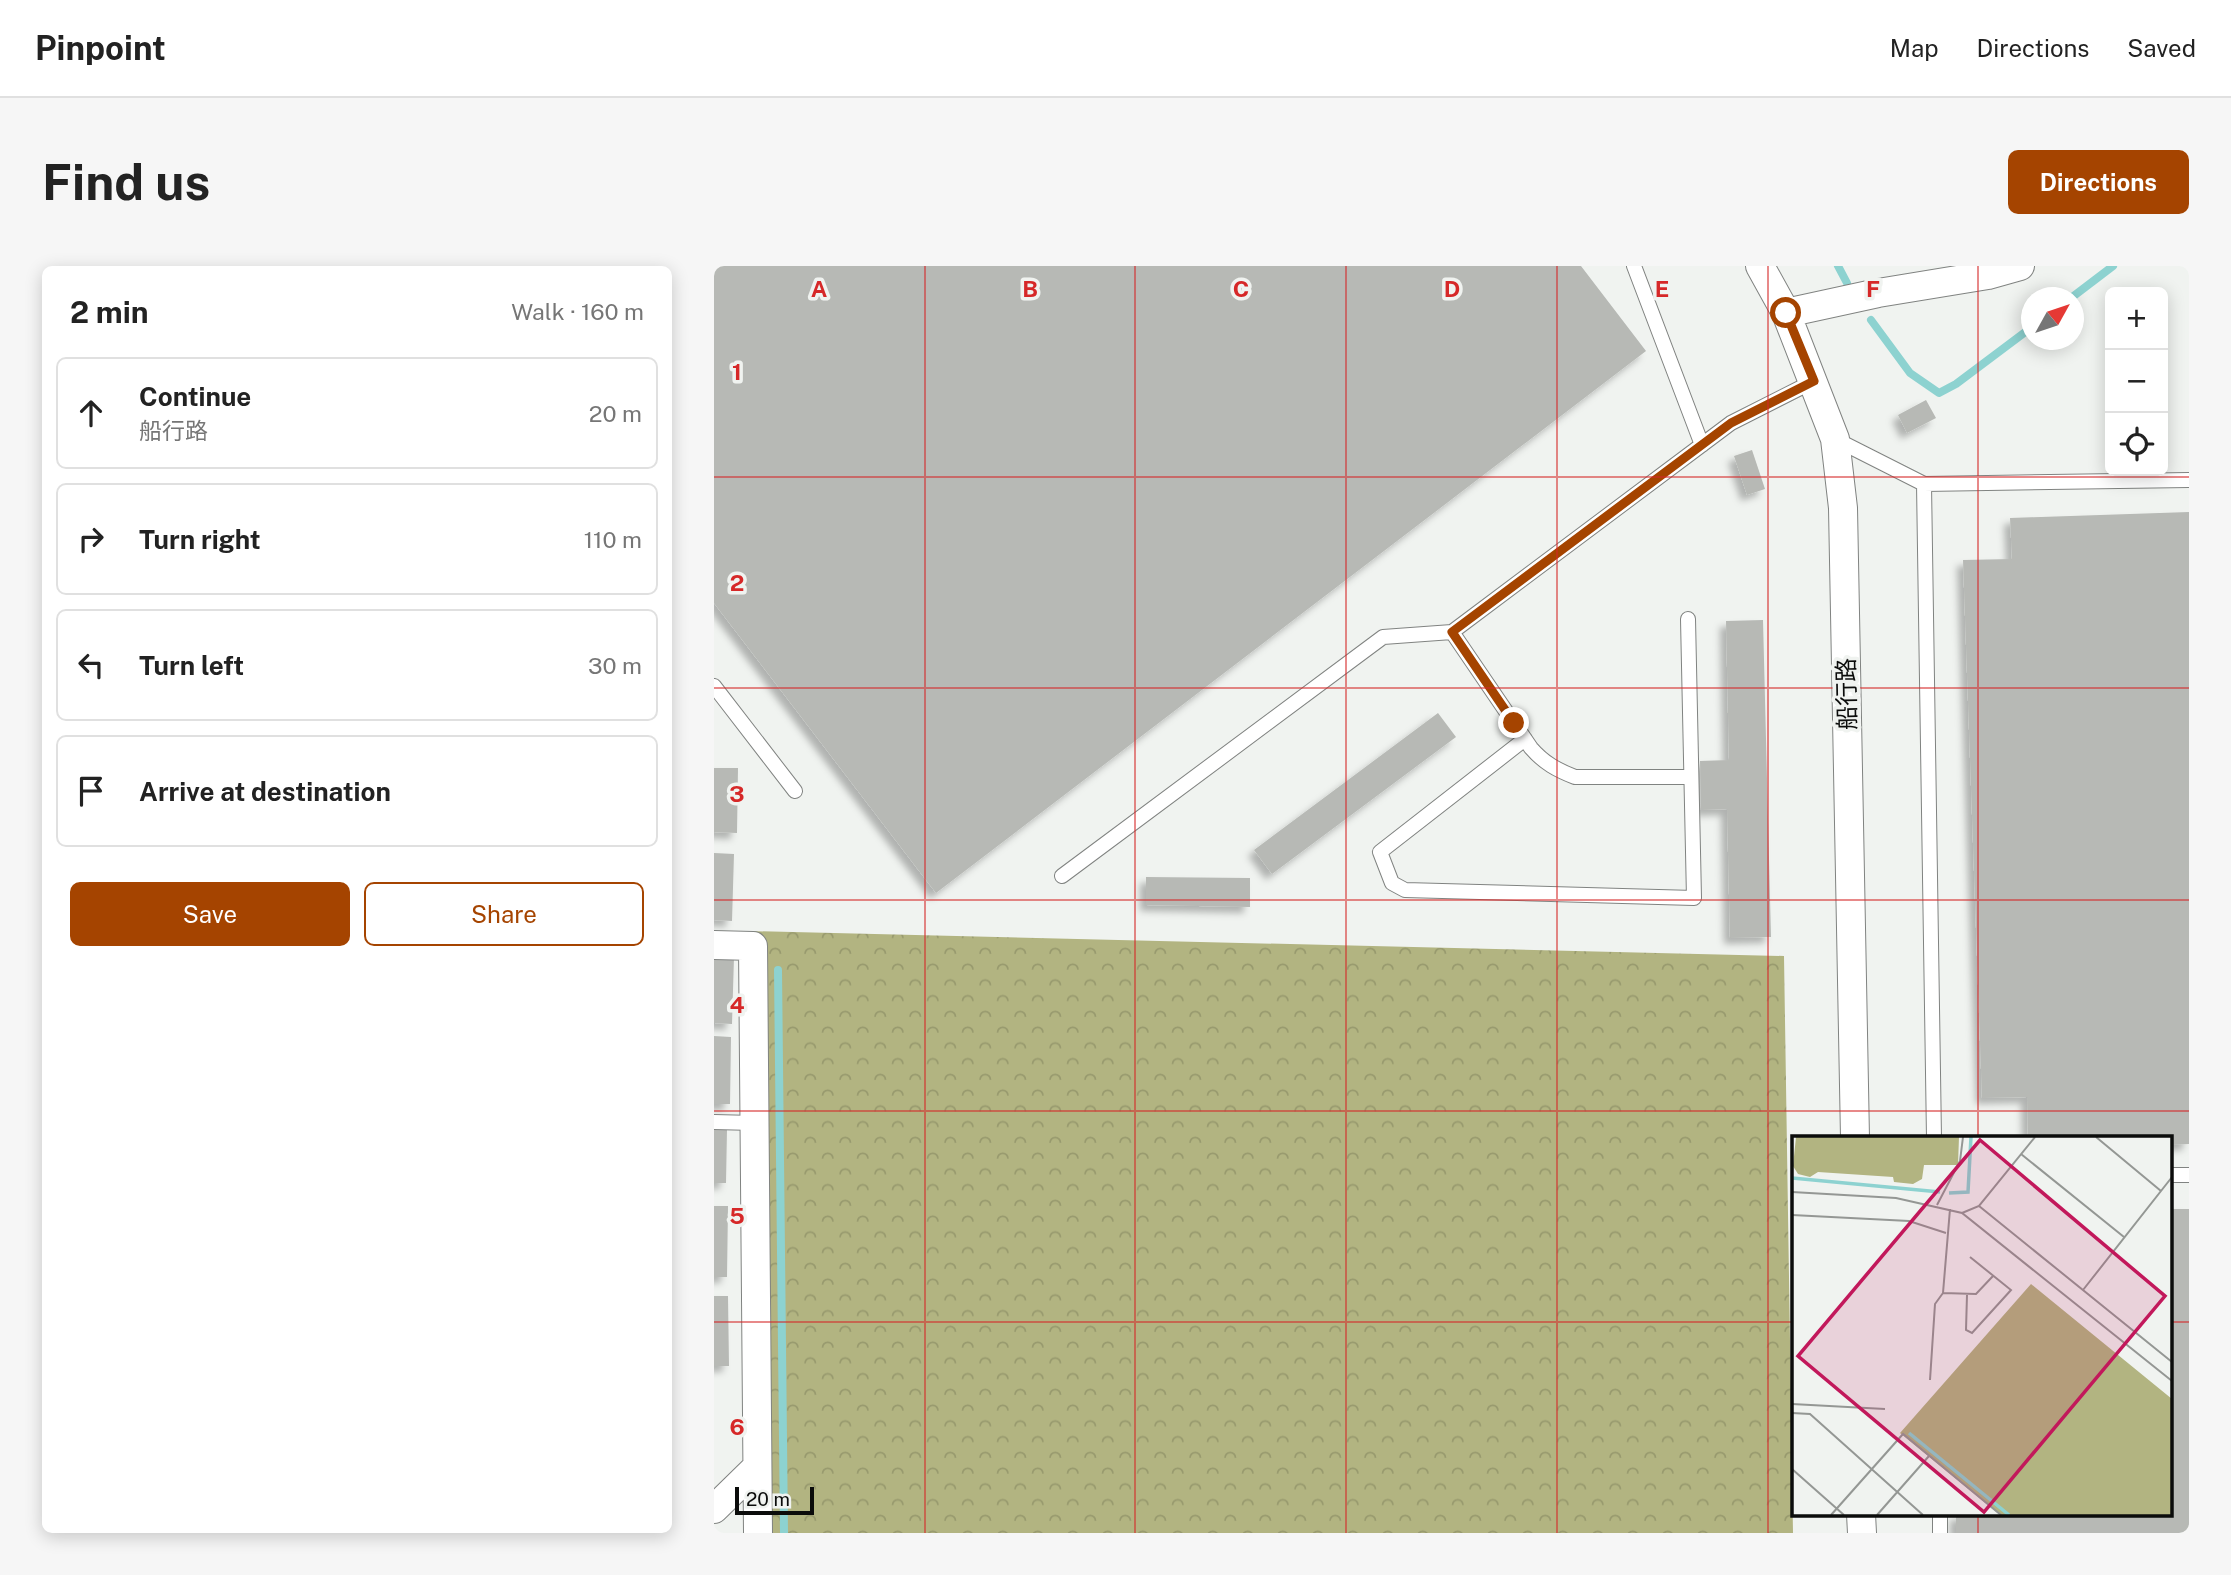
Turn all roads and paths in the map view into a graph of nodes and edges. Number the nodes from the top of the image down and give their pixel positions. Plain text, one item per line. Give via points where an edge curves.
1 (1634, 266) edge
2 (1760, 266) edge
3 (2020, 266) edge
4 (1786, 313) junction
5 (1814, 381) junction
6 (1835, 439) junction
7 (1702, 445) junction
8 (2189, 480) edge
9 (1924, 484) junction
10 (1688, 619) dead end
11 (1452, 632) junction
12 (714, 686) edge
13 (1525, 738) junction
14 (1691, 777) junction
15 (794, 791) dead end
16 (1062, 876) dead end
17 (714, 945) edge
18 (714, 1122) edge
19 (754, 1123) junction
20 (1855, 1136) edge
21 (1934, 1136) edge
22 (757, 1467) junction
23 (714, 1509) edge
24 (758, 1533) edge

1 - 7 lane
2 - 4 street, 船行路
3 - 4 street
4 - 5 street, 船行路
5 - 6 street, 船行路
5 - 7 lane via 1731,423
6 - 9 lane
6 - 20 street, 船行路 via 1843,508
7 - 11 lane
8 - 9 lane
9 - 21 lane
10 - 14 lane
11 - 13 lane
11 - 16 lane via 1382,637
12 - 15 lane
13 - 14 lane via 1541,759 1574,777
13 - 14 lane via 1380,852 1392,883 1405,890 1694,898
17 - 19 street via 752,946
18 - 19 lane
19 - 22 street
22 - 23 street
22 - 24 street

